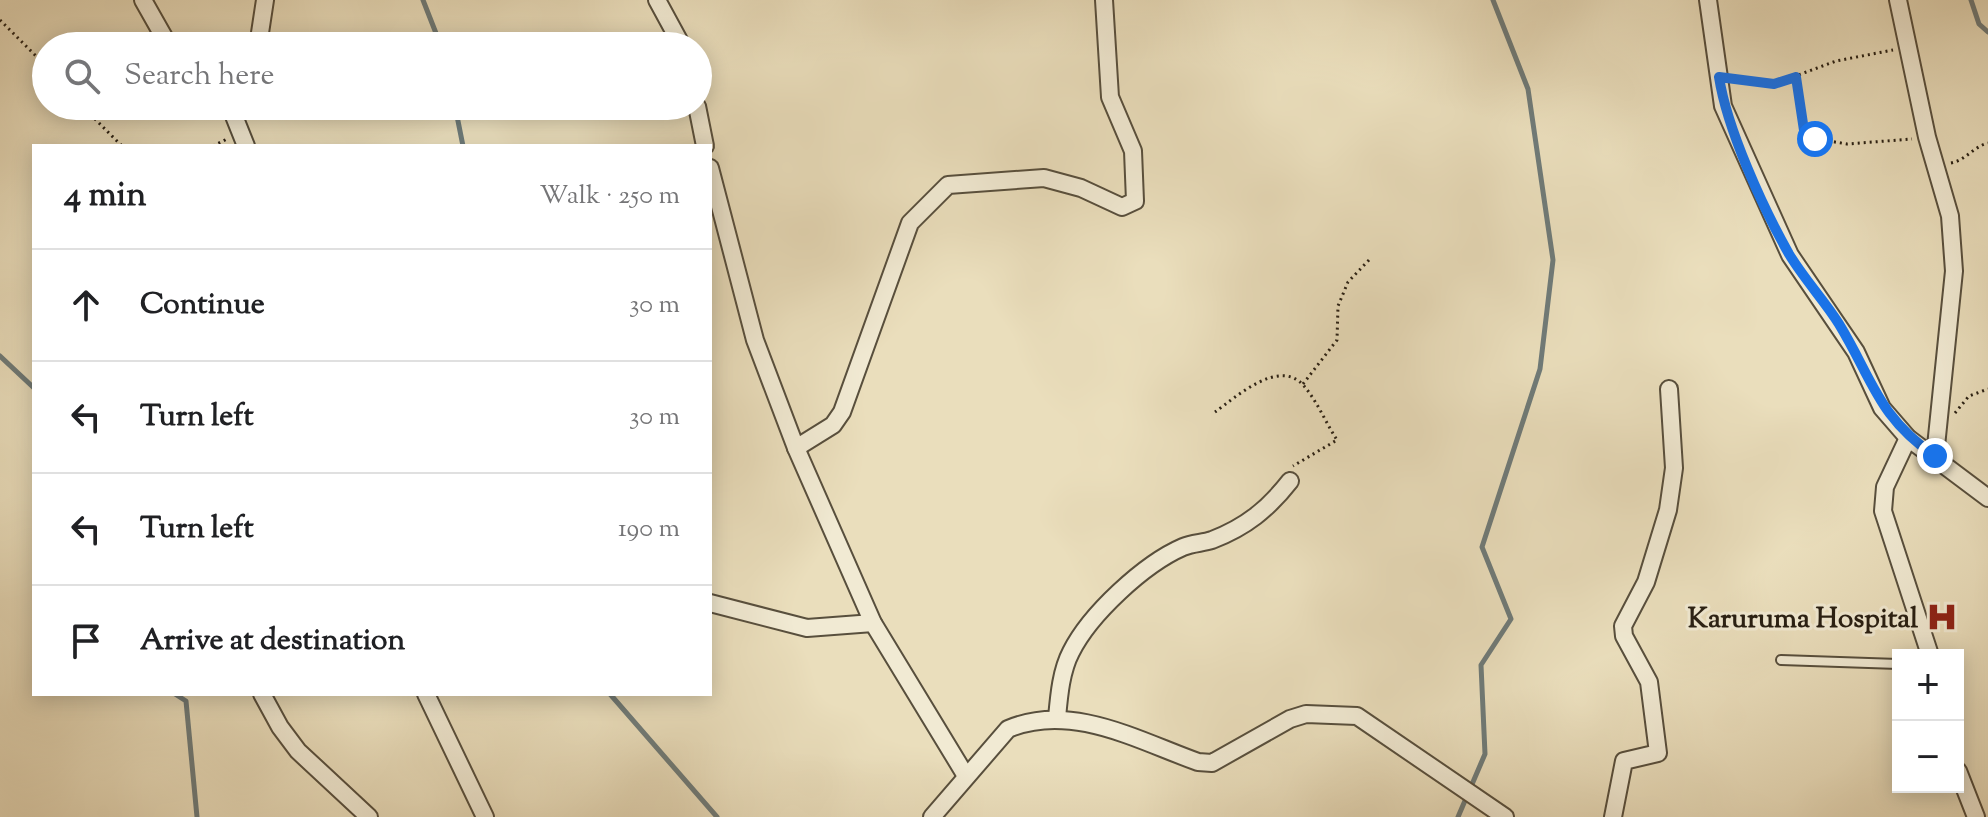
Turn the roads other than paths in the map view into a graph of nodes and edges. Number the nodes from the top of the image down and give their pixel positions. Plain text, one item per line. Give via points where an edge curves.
1 (143, 0) edge
2 (265, 0) edge
3 (657, 0) edge
4 (1104, 0) edge
5 (1708, 0) edge
6 (1898, 0) edge
7 (161, 32) edge
8 (260, 32) edge
9 (674, 32) edge
10 (236, 120) edge
11 (700, 120) edge
12 (245, 144) edge
13 (705, 144) edge
14 (712, 176) edge
15 (1669, 389) dead end
16 (1908, 438) junction
17 (796, 448) junction
18 (1935, 456) junction
19 (1290, 481) road end
20 (1988, 498) edge
21 (712, 604) edge
22 (873, 623) junction
23 (1928, 649) edge
24 (1781, 660) dead end
25 (1892, 664) edge
26 (263, 696) edge
27 (427, 696) edge
28 (1057, 718) junction
29 (966, 776) junction
30 (1964, 786) edge
31 (369, 817) edge
32 (485, 817) edge
33 (932, 817) edge
34 (1505, 817) edge
35 (1613, 817) edge
36 (1976, 817) edge

1 - 7 street
2 - 8 street
3 - 9 street
4 - 17 street via 1110,97 1133,151 1135,201 1122,207 1044,178 948,185 910,223 842,412 833,425
5 - 16 street via 1723,106 1734,134 1790,255 1856,352 1882,408
6 - 18 street via 1950,216 1954,271
10 - 12 street
11 - 13 street
14 - 17 street via 755,340
15 - 35 street via 1674,468 1668,510 1646,582 1623,626 1649,682 1658,753 1624,761
16 - 18 street
16 - 23 street via 1885,487 1883,511
17 - 22 street
18 - 20 street
19 - 28 street via 1267,510 1238,529 1184,546 1153,563 1097,614 1071,652
21 - 22 street via 807,628
22 - 29 street
24 - 25 lane
26 - 31 street via 298,751
27 - 32 street
28 - 29 street via 1008,729
28 - 34 street via 1089,723 1212,763 1290,719 1306,714 1357,716
29 - 33 street
30 - 36 street

